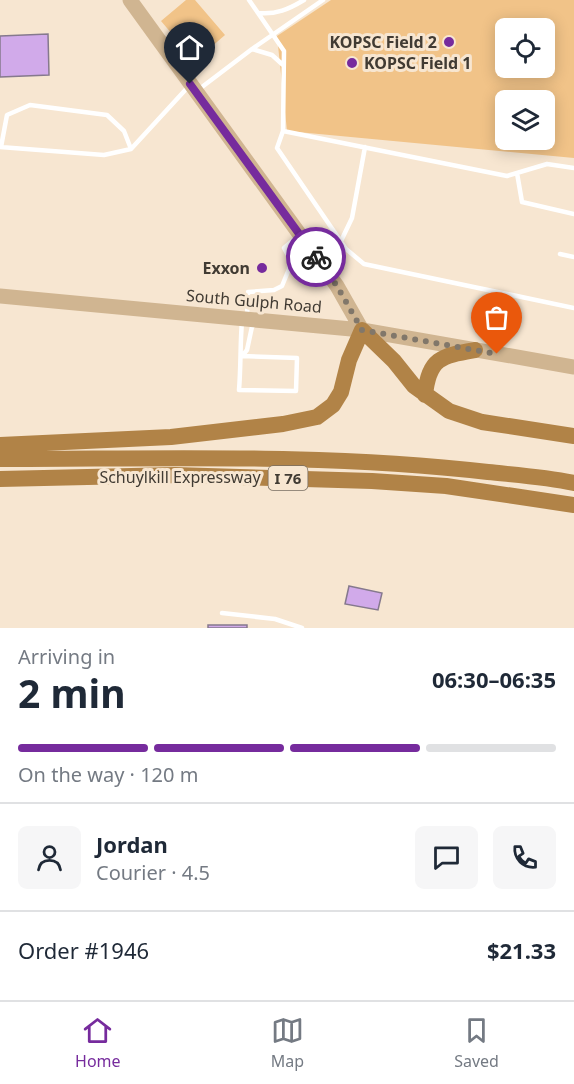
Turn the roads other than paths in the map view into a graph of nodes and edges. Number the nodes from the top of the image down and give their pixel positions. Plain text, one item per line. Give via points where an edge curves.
1 (130, 0) edge
2 (249, 0) edge
3 (304, 0) edge
4 (323, 0) edge
5 (258, 13) junction
6 (273, 34) junction
7 (252, 49) junction
8 (283, 65) junction
9 (193, 88) junction
10 (283, 131) junction
11 (1, 147) edge
12 (365, 147) junction
13 (131, 149) junction
14 (574, 168) edge
15 (517, 173) junction
16 (574, 214) edge
17 (299, 235) junction
18 (341, 241) junction
19 (560, 254) dead end
20 (574, 257) edge
21 (0, 296) edge
22 (574, 308) edge
23 (247, 319) junction
24 (362, 330) junction
25 (475, 350) junction
26 (242, 356) junction
27 (574, 367) edge
28 (425, 395) junction
29 (574, 436) edge
30 (0, 445) edge
31 (0, 459) edge
32 (0, 479) edge
33 (574, 483) edge
34 (574, 505) edge
35 (222, 612) dead end
36 (302, 628) edge

1 - 9 main road
2 - 5 lane
3 - 5 lane via 279,13
4 - 6 lane
5 - 6 lane
6 - 7 lane
6 - 8 lane via 284,51
7 - 8 lane via 272,55
7 - 9 lane
8 - 10 lane
9 - 13 lane
9 - 17 main road
10 - 12 lane
10 - 18 lane via 277,148
11 - 13 lane via 104,155
11 - 13 lane via 7,115 30,105 107,115 124,131
12 - 15 lane via 507,176
12 - 18 lane via 352,218
14 - 15 lane via 548,164
15 - 16 lane via 522,202
17 - 23 lane via 284,248 290,259 282,286 248,292
17 - 24 main road via 337,286
18 - 22 lane via 364,264
19 - 20 lane
21 - 23 main road, South Gulph Road
23 - 24 main road, South Gulph Road
23 - 26 lane via 240,348
23 - 26 lane via 247,350
24 - 25 main road, South Gulph Road
24 - 28 highway
24 - 30 highway via 341,392 333,405 317,417 171,437
25 - 27 main road, South Gulph Road
25 - 28 highway via 447,357 434,365 428,374
26 - 26 lane via 239,390 296,391 297,358
28 - 29 highway via 449,411 482,422
31 - 33 highway, Schuylkill Expressway / I 76 via 311,459 464,469
32 - 34 highway, Schuylkill Expressway / I 76 via 175,475 372,481 457,487
35 - 36 lane

